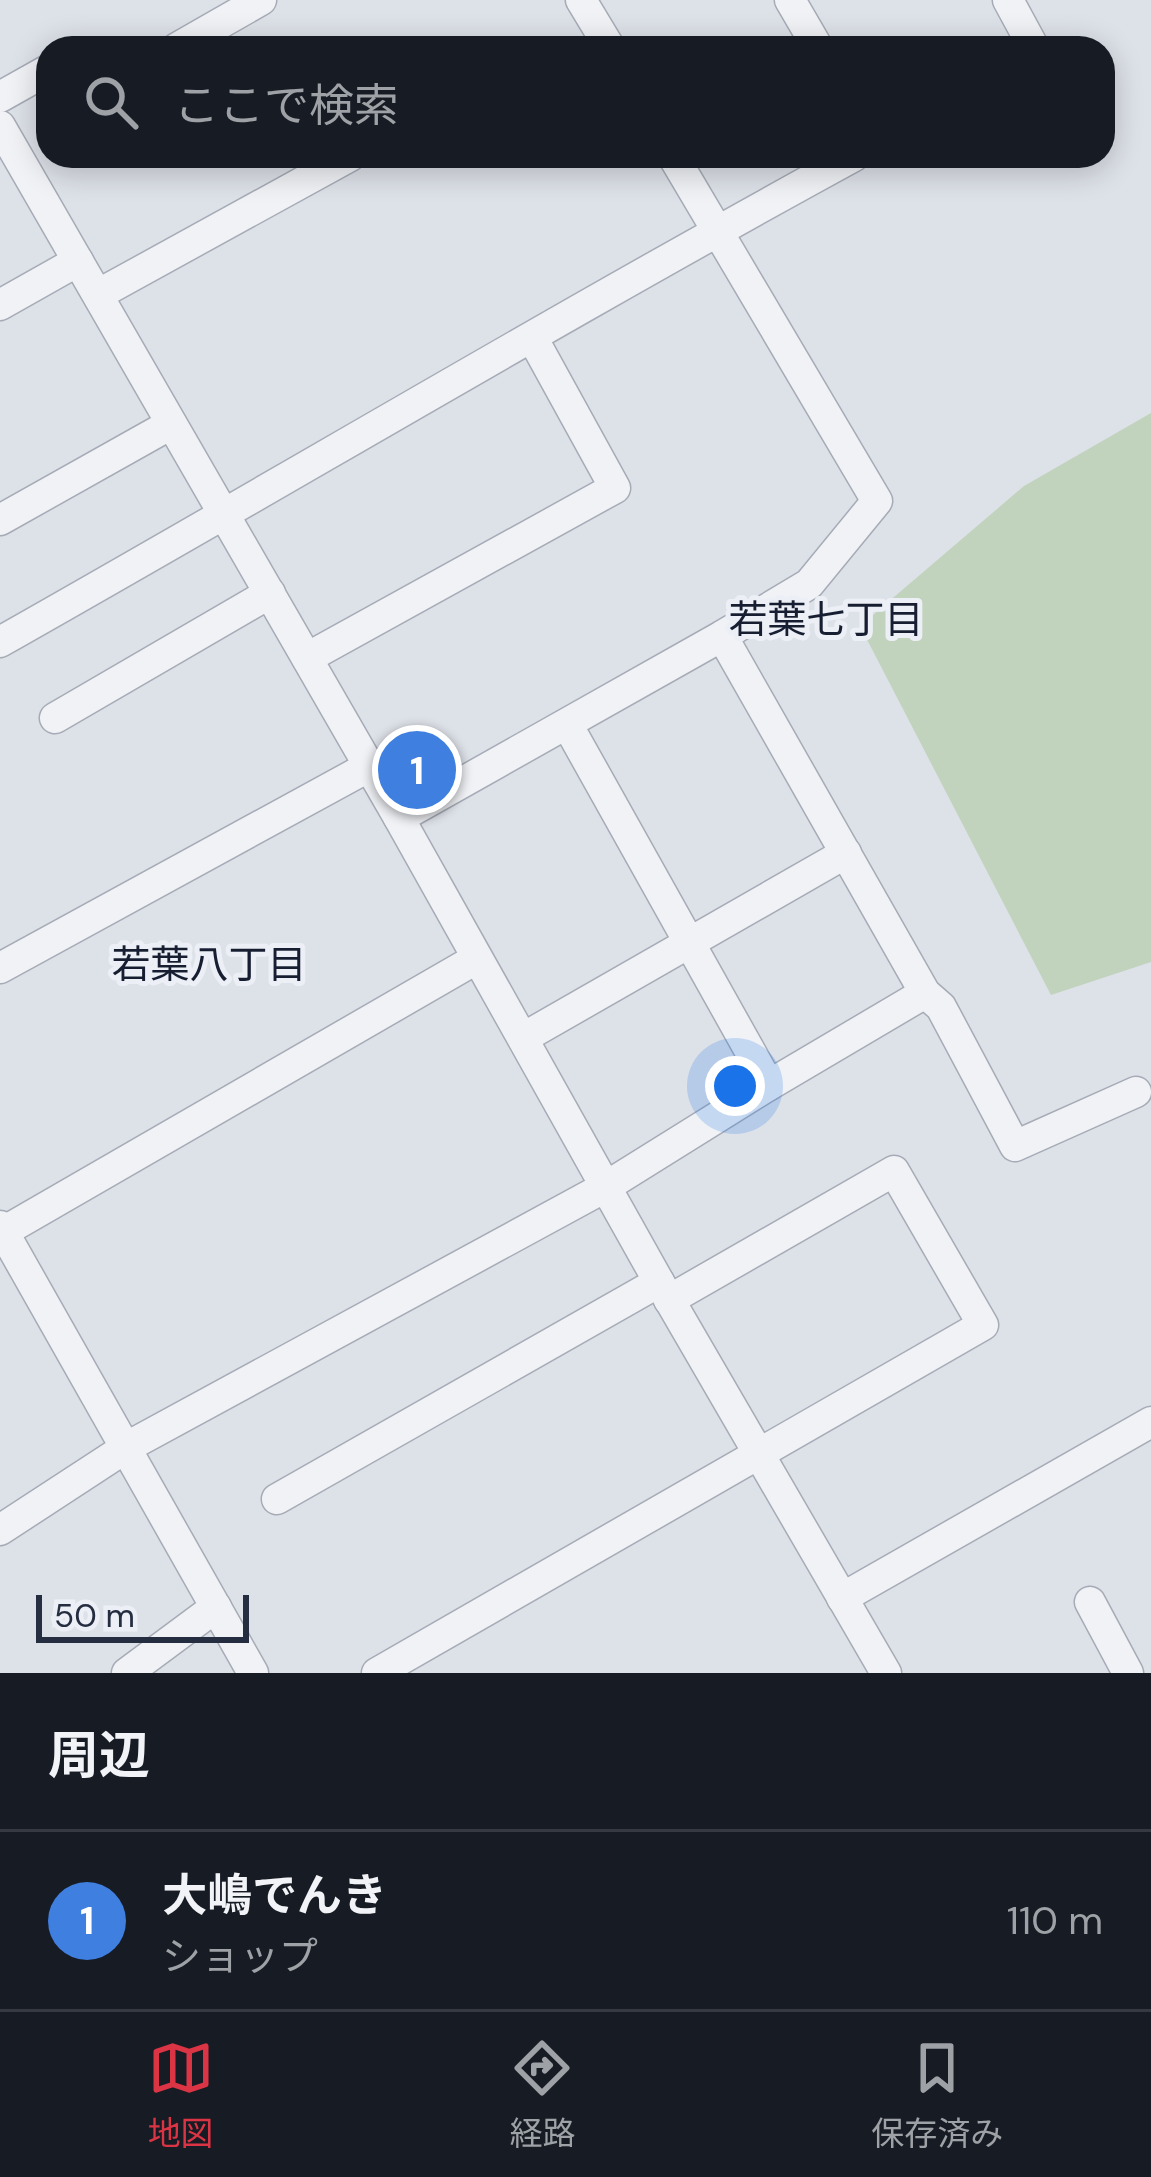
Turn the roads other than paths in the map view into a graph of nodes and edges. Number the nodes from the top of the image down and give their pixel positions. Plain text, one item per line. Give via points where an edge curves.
1 (261, 0) edge
2 (581, 0) edge
3 (790, 0) edge
4 (1007, 0) edge
5 (197, 36) edge
6 (603, 36) edge
7 (811, 36) edge
8 (1027, 36) edge
9 (36, 77) edge
10 (0, 97) edge
11 (0, 126) edge
12 (328, 168) edge
13 (680, 168) edge
14 (832, 168) edge
15 (717, 231) junction
16 (78, 261) junction
17 (99, 294) junction
18 (0, 304) edge
19 (533, 339) junction
20 (171, 424) junction
21 (225, 515) junction
22 (0, 520) edge
23 (270, 592) junction
24 (722, 636) junction
25 (0, 641) edge
26 (307, 658) junction
27 (55, 718) dead end
28 (566, 724) junction
29 (368, 766) junction
30 (399, 818) junction
31 (846, 853) junction
32 (688, 943) junction
33 (476, 959) junction
34 (0, 968) edge
35 (925, 993) junction
36 (523, 1038) junction
37 (769, 1085) junction
38 (1136, 1092) dead end
39 (607, 1186) junction
40 (2, 1229) edge
41 (664, 1291) junction
42 (1151, 1422) edge
43 (127, 1447) junction
44 (759, 1454) junction
45 (277, 1498) dead end
46 (0, 1530) edge
47 (842, 1598) junction
48 (1090, 1602) dead end
49 (216, 1607) junction
50 (127, 1673) edge
51 (253, 1673) edge
52 (376, 1673) edge
53 (886, 1673) edge
54 (1128, 1673) edge

1 - 5 street
2 - 6 street
3 - 7 street
4 - 8 street
9 - 10 street
11 - 16 street
12 - 17 street
13 - 15 street
14 - 15 street
15 - 19 street
15 - 24 street via 877,501 809,584
16 - 17 street
16 - 18 street
17 - 20 street
19 - 21 street
19 - 26 street via 615,488
20 - 21 street
20 - 22 street
21 - 23 street
21 - 25 street
23 - 26 street
23 - 27 street
24 - 28 street
24 - 31 street
26 - 29 street
28 - 30 street
28 - 32 street
29 - 30 street
29 - 34 street
30 - 33 street
31 - 32 street
31 - 35 street
32 - 36 street
32 - 37 street
33 - 36 street
33 - 40 street
35 - 37 street
35 - 38 street via 941,1007 1015,1146
36 - 39 street
37 - 39 street
39 - 41 street
39 - 43 street
40 - 43 street
41 - 44 street
41 - 44 street via 895,1171 983,1325
41 - 45 street
42 - 47 street
43 - 46 street
43 - 49 street
44 - 47 street
44 - 52 street
47 - 53 street
48 - 54 street
49 - 50 street
49 - 51 street

